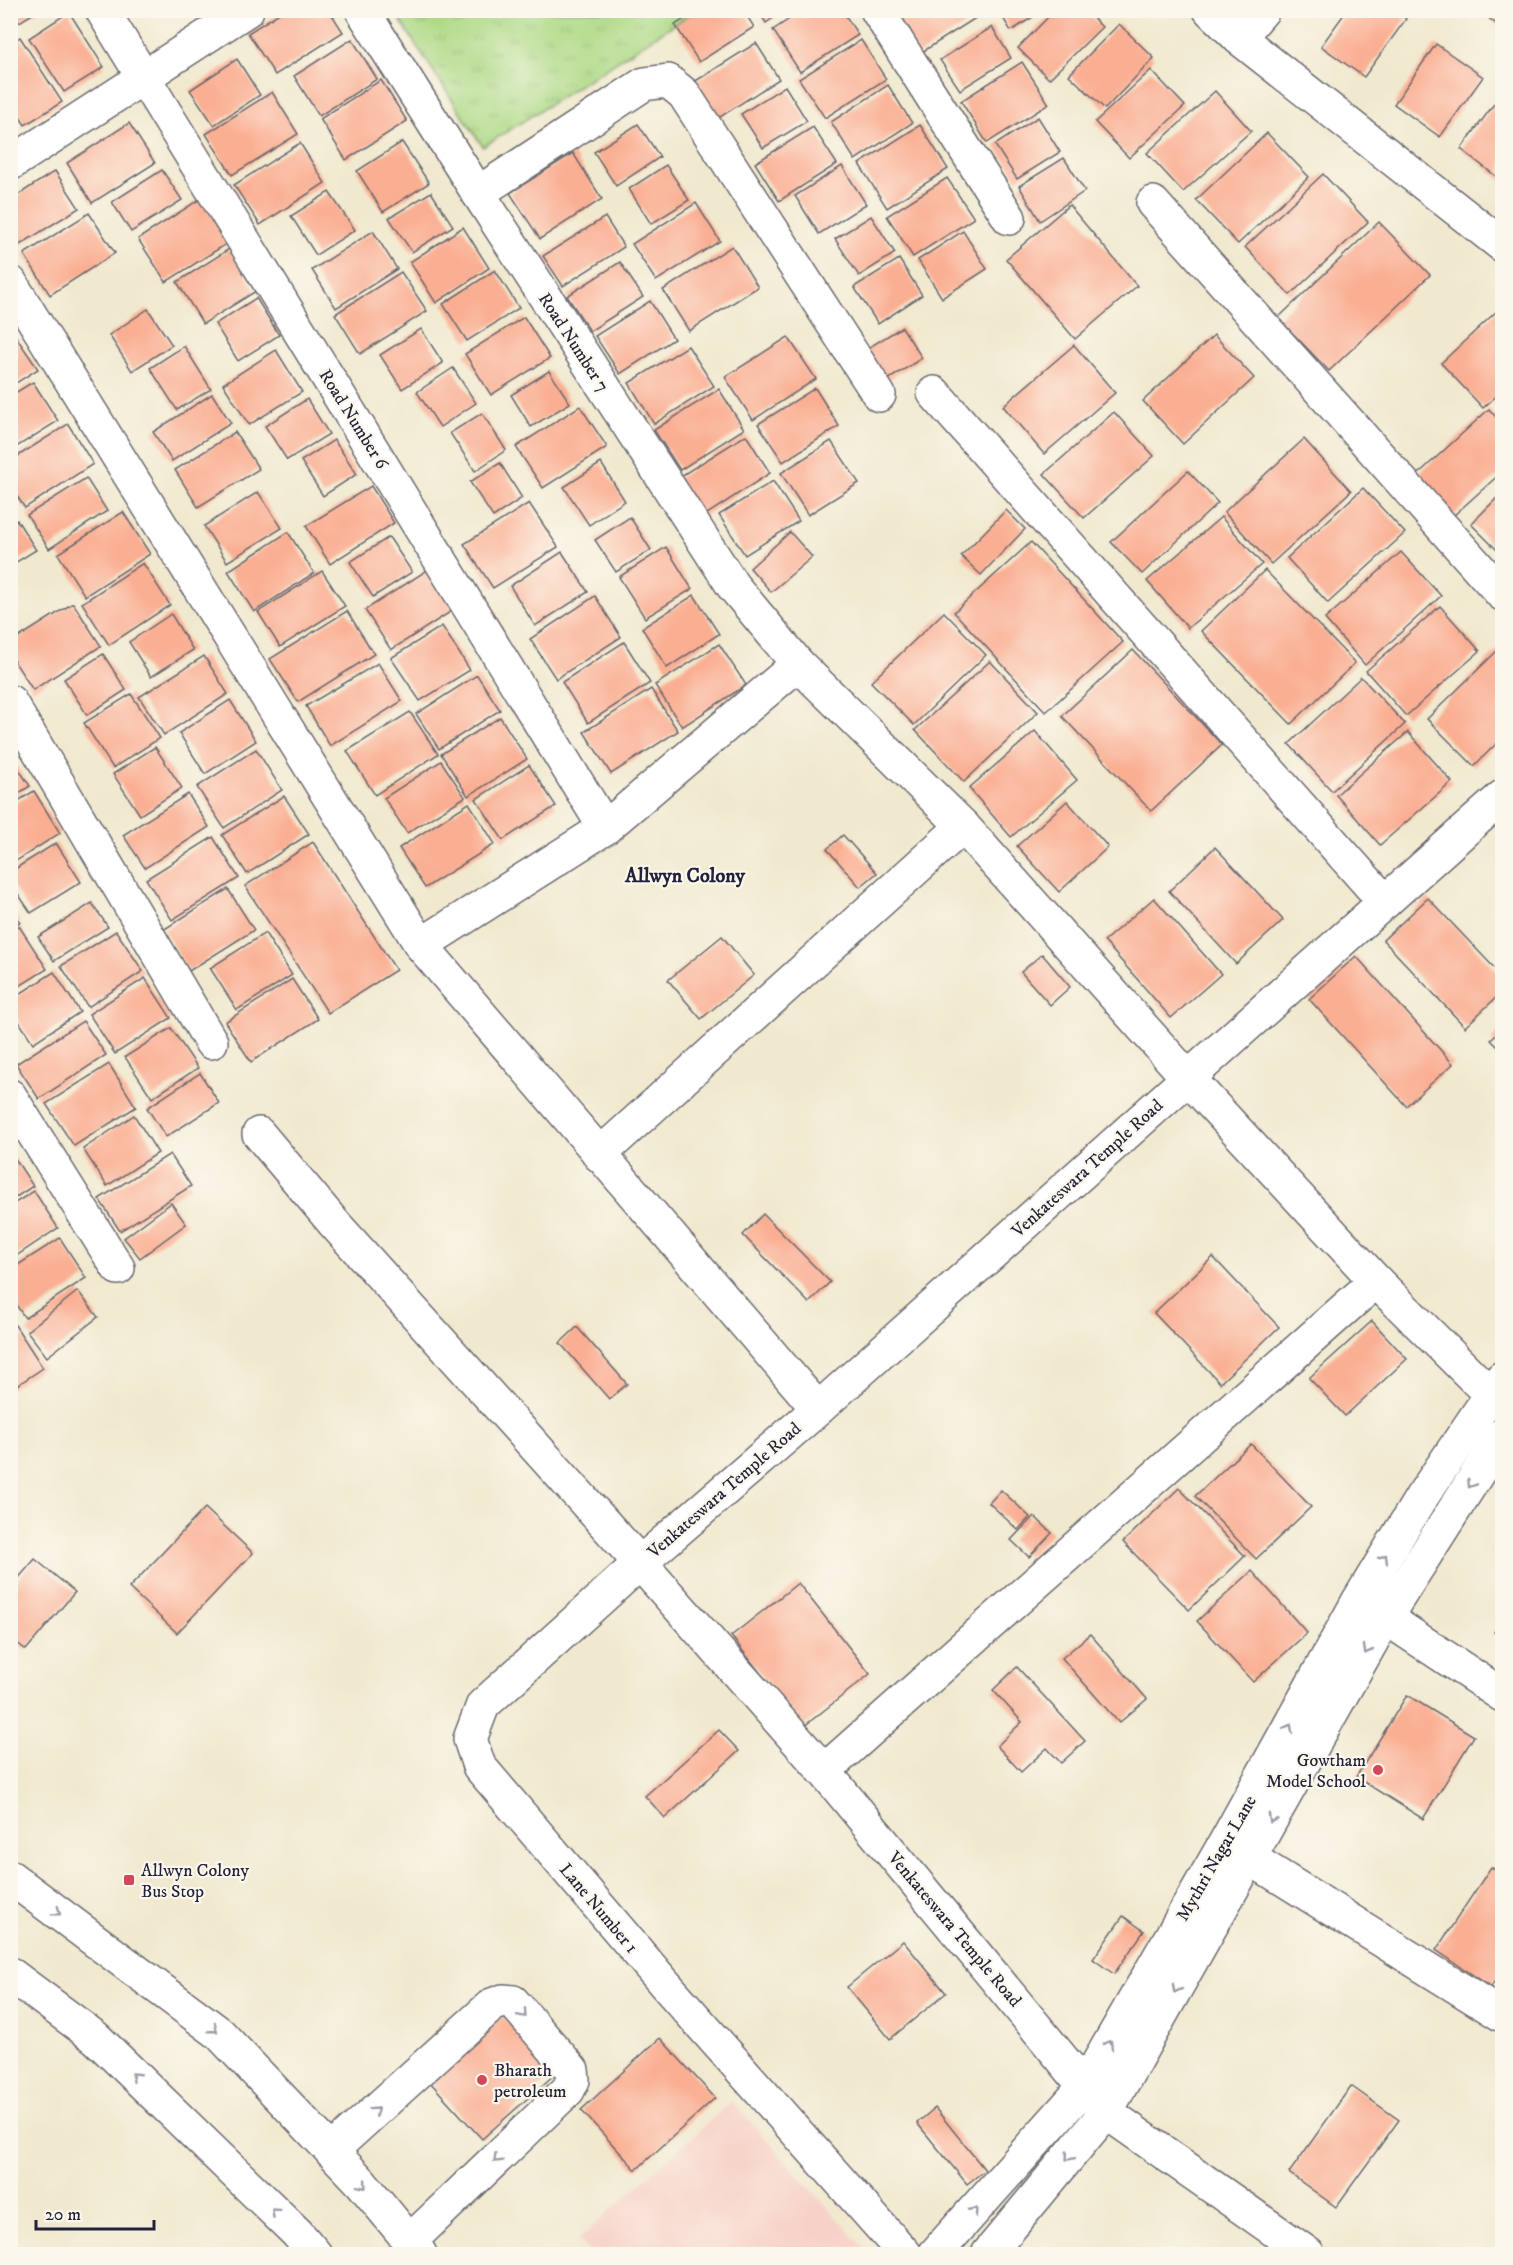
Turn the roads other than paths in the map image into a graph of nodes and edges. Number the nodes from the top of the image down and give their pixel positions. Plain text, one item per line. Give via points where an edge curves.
1 (102, 10) edge
2 (247, 10) edge
3 (362, 10) edge
4 (878, 10) edge
5 (1210, 10) edge
6 (1263, 10) edge
7 (1239, 38) junction
8 (144, 77) junction
9 (10, 164) edge
10 (478, 194) junction
11 (1153, 203) dead end
12 (1009, 218) dead end
13 (1503, 245) edge
14 (10, 282) edge
15 (934, 393) dead end
16 (879, 395) dead end
17 (1503, 594) edge
18 (798, 664) junction
19 (10, 702) edge
20 (1503, 797) edge
21 (963, 826) junction
22 (605, 828) junction
23 (1384, 902) junction
24 (421, 945) junction
25 (211, 1042) dead end
26 (1188, 1078) junction
27 (10, 1096) edge
28 (259, 1134) dead end
29 (599, 1155) junction
30 (118, 1268) dead end
31 (1376, 1281) junction
32 (1497, 1386) edge
33 (818, 1409) junction
34 (1503, 1435) edge
35 (640, 1563) junction
36 (1372, 1609) junction
37 (1503, 1695) edge
38 (824, 1771) junction
39 (1238, 1851) junction
40 (10, 1877) edge
41 (10, 1974) edge
42 (1503, 2015) edge
43 (1085, 2086) junction
44 (1106, 2112) junction
45 (331, 2151) junction
46 (414, 2248) edge
47 (315, 2254) edge
48 (905, 2254) edge
49 (935, 2254) edge
50 (988, 2254) edge
51 (1308, 2254) edge

1 - 8 main road, Road Number 6
2 - 8 main road
3 - 10 main road, Road Number 7
4 - 12 main road
5 - 7 main road
6 - 7 main road
7 - 13 main road
8 - 9 main road
8 - 22 main road, Road Number 6
10 - 16 main road via 644,84 668,81 684,94
10 - 18 main road, Road Number 7 via 733,586
11 - 17 main road
14 - 24 main road
15 - 23 main road
18 - 21 main road, Road Number 7
18 - 22 main road
19 - 25 main road
20 - 23 main road, Venkateswara Temple Road
21 - 26 main road, Road Number 7
21 - 29 main road
22 - 24 main road
23 - 26 main road, Venkateswara Temple Road
24 - 29 main road
26 - 31 main road, Road Number 7
26 - 33 main road, Venkateswara Temple Road
27 - 30 main road
28 - 35 main road via 333,1222
29 - 33 main road
31 - 32 main road, Road Number 7
31 - 38 main road
36 -> 32 main road, Mythri Nagar Lane via 1421,1498
33 - 35 main road, Venkateswara Temple Road
34 -> 36 main road, Mythri Nagar Lane
35 - 38 main road, Venkateswara Temple Road
35 - 48 main road, Lane Number 1 via 483,1705 470,1739 479,1766 664,1984
36 - 37 main road
36 - 39 main road, Mythri Nagar Lane
38 - 43 main road, Venkateswara Temple Road
39 - 42 main road
43 -> 39 main road, Mythri Nagar Lane
39 -> 44 main road, Mythri Nagar Lane
40 -> 45 main road via 219,2033
47 -> 41 main road via 96,2038
43 - 44 main road, Venkateswara Temple Road
49 -> 43 main road, Mythri Nagar Lane
44 -> 50 main road, Mythri Nagar Lane
44 - 51 main road, Venkateswara Temple Road
45 -> 46 main road
45 -> 46 main road via 492,2005 503,2001 513,2002 572,2070 568,2090

